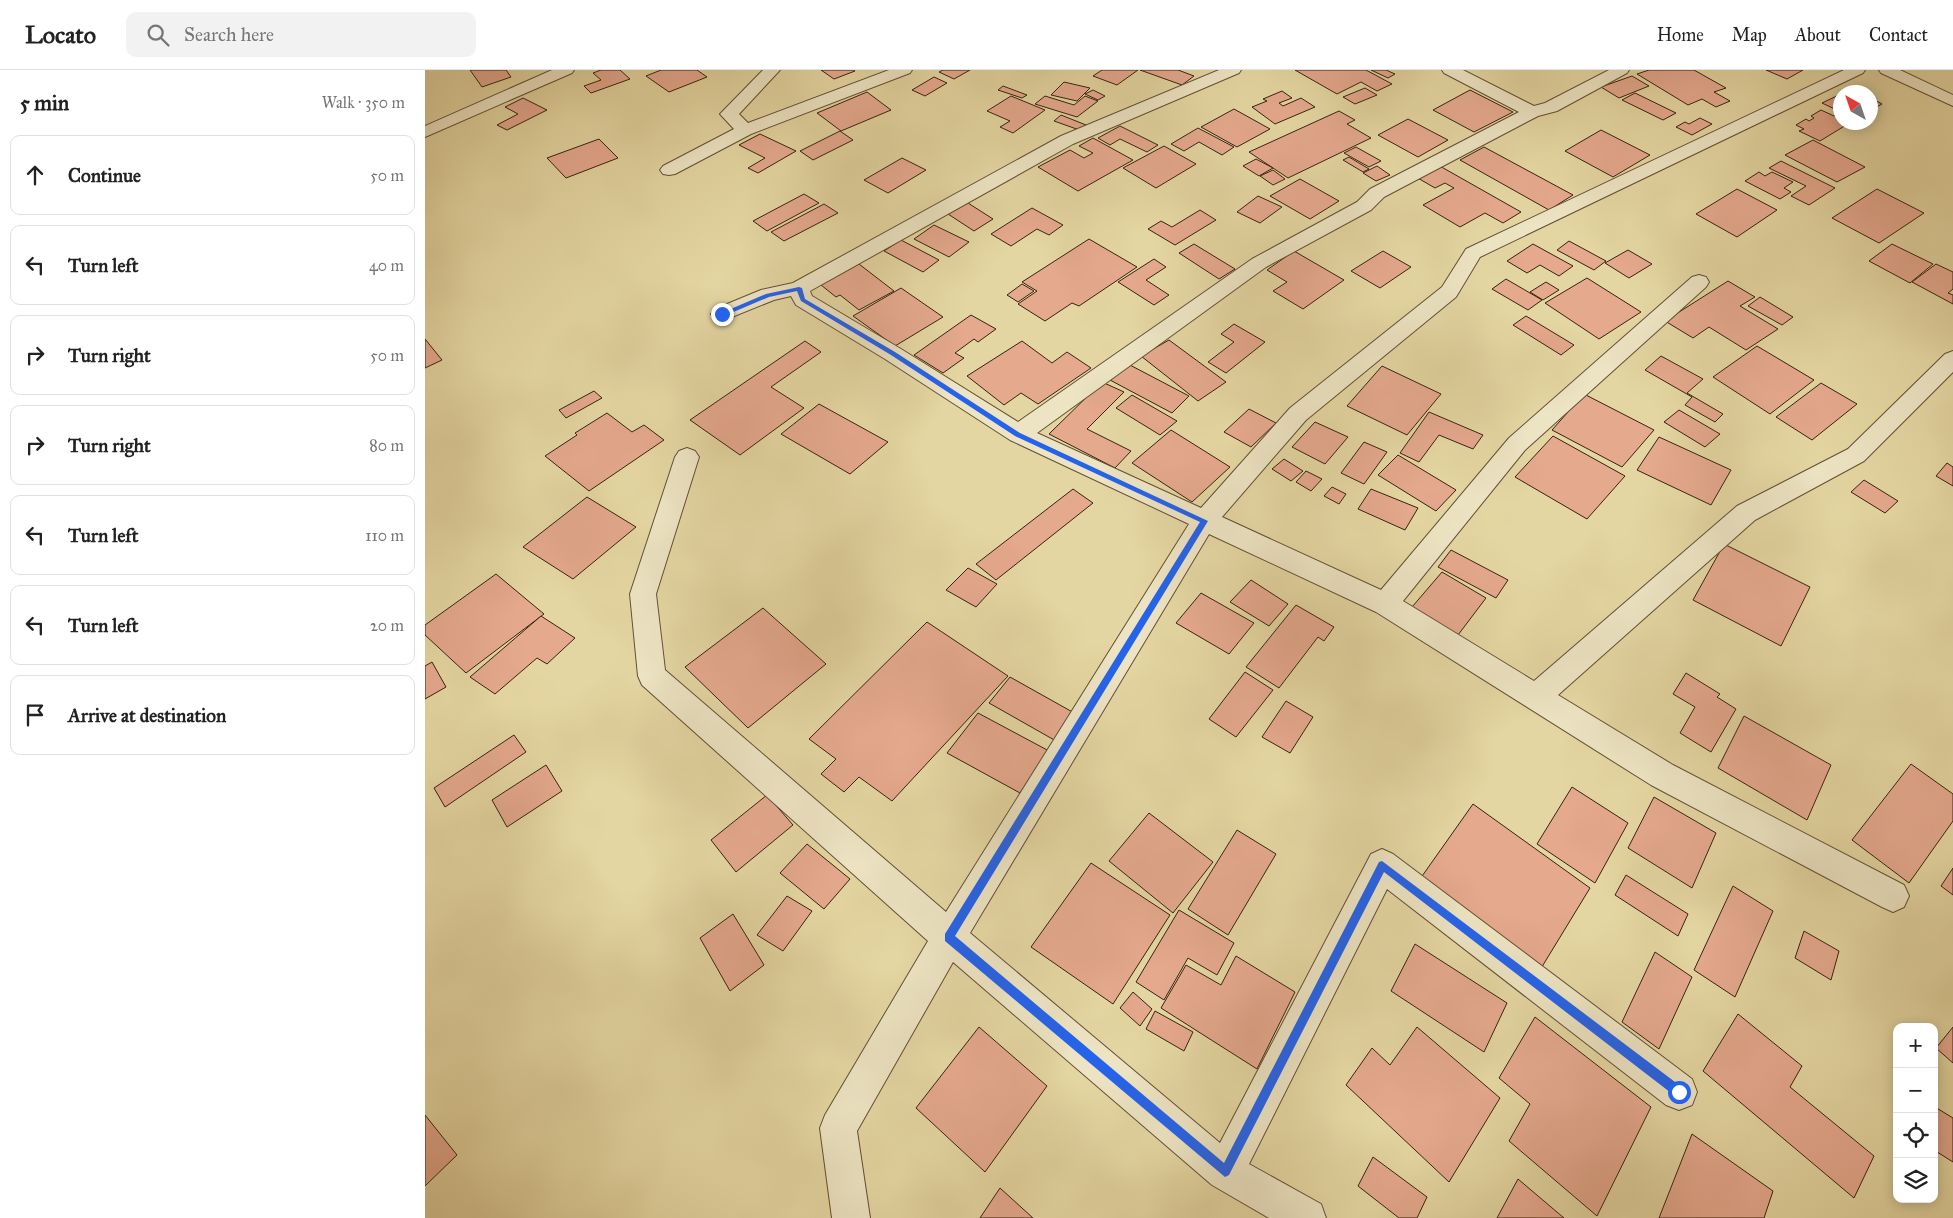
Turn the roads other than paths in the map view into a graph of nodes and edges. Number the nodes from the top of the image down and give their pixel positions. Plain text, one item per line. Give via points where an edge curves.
1 (566, 70) edge
2 (772, 70) edge
3 (904, 70) edge
4 (1233, 70) edge
5 (1450, 70) edge
6 (1621, 70) edge
7 (1857, 70) edge
8 (1887, 70) edge
9 (1953, 101) edge
10 (1532, 112) junction
11 (745, 130) junction
12 (425, 132) edge
13 (669, 170) dead end
14 (1699, 282) dead end
15 (799, 288) junction
16 (722, 314) dead end
17 (1953, 359) edge
18 (1018, 434) junction
19 (687, 456) dead end
20 (1204, 521) junction
21 (1385, 604) junction
22 (1536, 697) junction
23 (1893, 896) dead end
24 (949, 937) junction
25 (1679, 1092) dead end
26 (1225, 1172) junction
27 (851, 1218) edge
28 (1307, 1218) edge

1 - 12 street
2 - 11 street via 729,114
3 - 11 street
4 - 15 street via 1067,140
5 - 10 street
6 - 10 street via 1551,107
7 - 20 street via 1473,253 1449,292 1298,414
8 - 9 street
10 - 18 street via 1377,193 1364,206 1259,263
11 - 13 street
14 - 21 street via 1517,444
15 - 16 street via 768,295
15 - 18 street via 803,300
17 - 22 street via 1856,455 1746,513
18 - 20 street
19 - 24 street via 643,594 652,676
20 - 21 street
20 - 24 street
21 - 22 street
22 - 23 street via 1662,775
24 - 26 street
24 - 27 street via 838,1128
25 - 26 street via 1382,866
26 - 28 street

